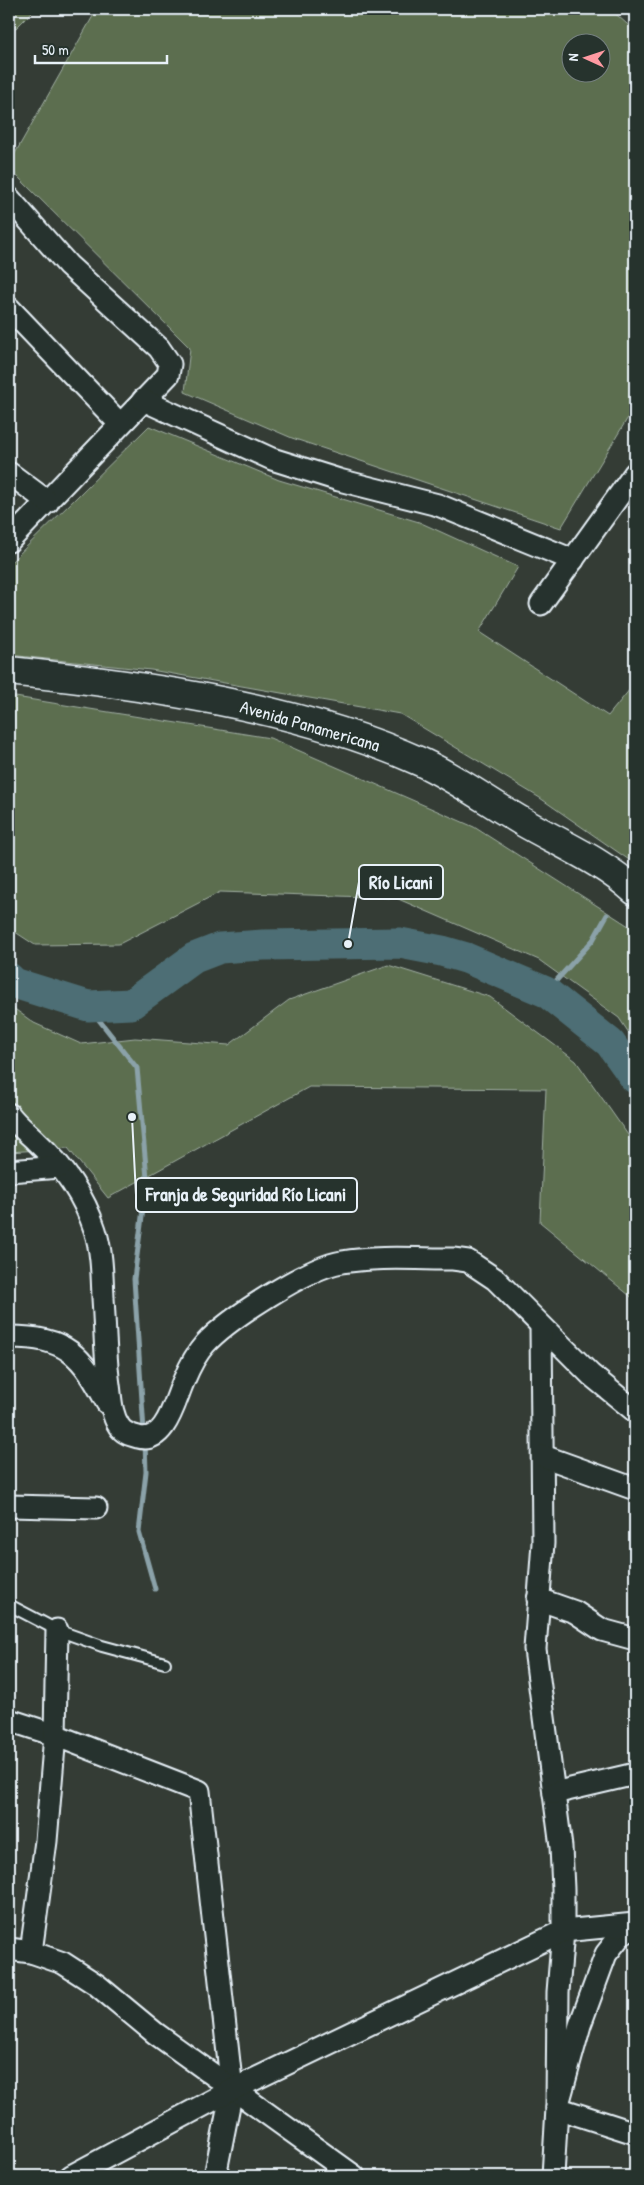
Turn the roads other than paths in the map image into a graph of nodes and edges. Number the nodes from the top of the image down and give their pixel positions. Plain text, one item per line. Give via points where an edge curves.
1 (9, 198) edge
2 (9, 308) edge
3 (143, 400) junction
4 (120, 424) junction
5 (9, 473) edge
6 (635, 473) edge
7 (48, 502) junction
8 (9, 541) edge
9 (573, 560) junction
10 (541, 604) dead end
11 (9, 671) edge
12 (635, 891) edge
13 (9, 1114) edge
14 (60, 1167) junction
15 (9, 1171) edge
16 (541, 1326) junction
17 (9, 1337) edge
18 (635, 1411) edge
19 (112, 1414) junction
20 (542, 1456) junction
21 (635, 1489) edge
22 (9, 1506) edge
23 (96, 1508) dead end
24 (538, 1599) junction
25 (9, 1605) edge
26 (57, 1630) junction
27 (635, 1639) edge
28 (165, 1663) dead end
29 (9, 1720) edge
30 (55, 1735) junction
31 (635, 1774) edge
32 (554, 1793) junction
33 (635, 1926) edge
34 (564, 1931) junction
35 (9, 1949) edge
36 (32, 1952) junction
37 (232, 2090) junction
38 (557, 2108) junction
39 (635, 2132) edge
40 (71, 2176) edge
41 (215, 2176) edge
42 (354, 2176) edge
43 (553, 2176) edge

1 - 3 street via 68,265 159,348 170,364 168,375
2 - 4 street
3 - 4 street
3 - 9 street via 272,459 438,505
4 - 7 street
5 - 7 street
6 - 9 street
7 - 8 street
9 - 10 street
11 - 12 main road, Avenida Panamericana via 93,680 232,704 359,737 423,763 588,856
13 - 14 street
14 - 15 street
14 - 19 street via 86,1207 101,1254
16 - 18 street via 591,1375
16 - 19 street via 495,1279 468,1262 453,1259 341,1262 293,1282 221,1328 188,1370 171,1413 152,1437 128,1434 119,1428
16 - 20 street
17 - 19 street via 40,1340 72,1351 83,1362
20 - 21 street
20 - 24 street via 543,1543
22 - 23 street
24 - 27 street via 575,1612 602,1630
24 - 32 street via 535,1648
25 - 26 lane
26 - 28 lane
26 - 30 street
29 - 30 street
30 - 36 street
30 - 37 street via 199,1791
31 - 32 street
32 - 34 street via 561,1847
33 - 34 street
33 - 38 street via 621,1936 606,1954 580,2025
34 - 37 street
34 - 38 street via 558,1992
35 - 36 street
36 - 37 street via 63,1963 97,1985
37 - 40 street
37 - 41 street
37 - 42 street
38 - 39 street
38 - 43 street

